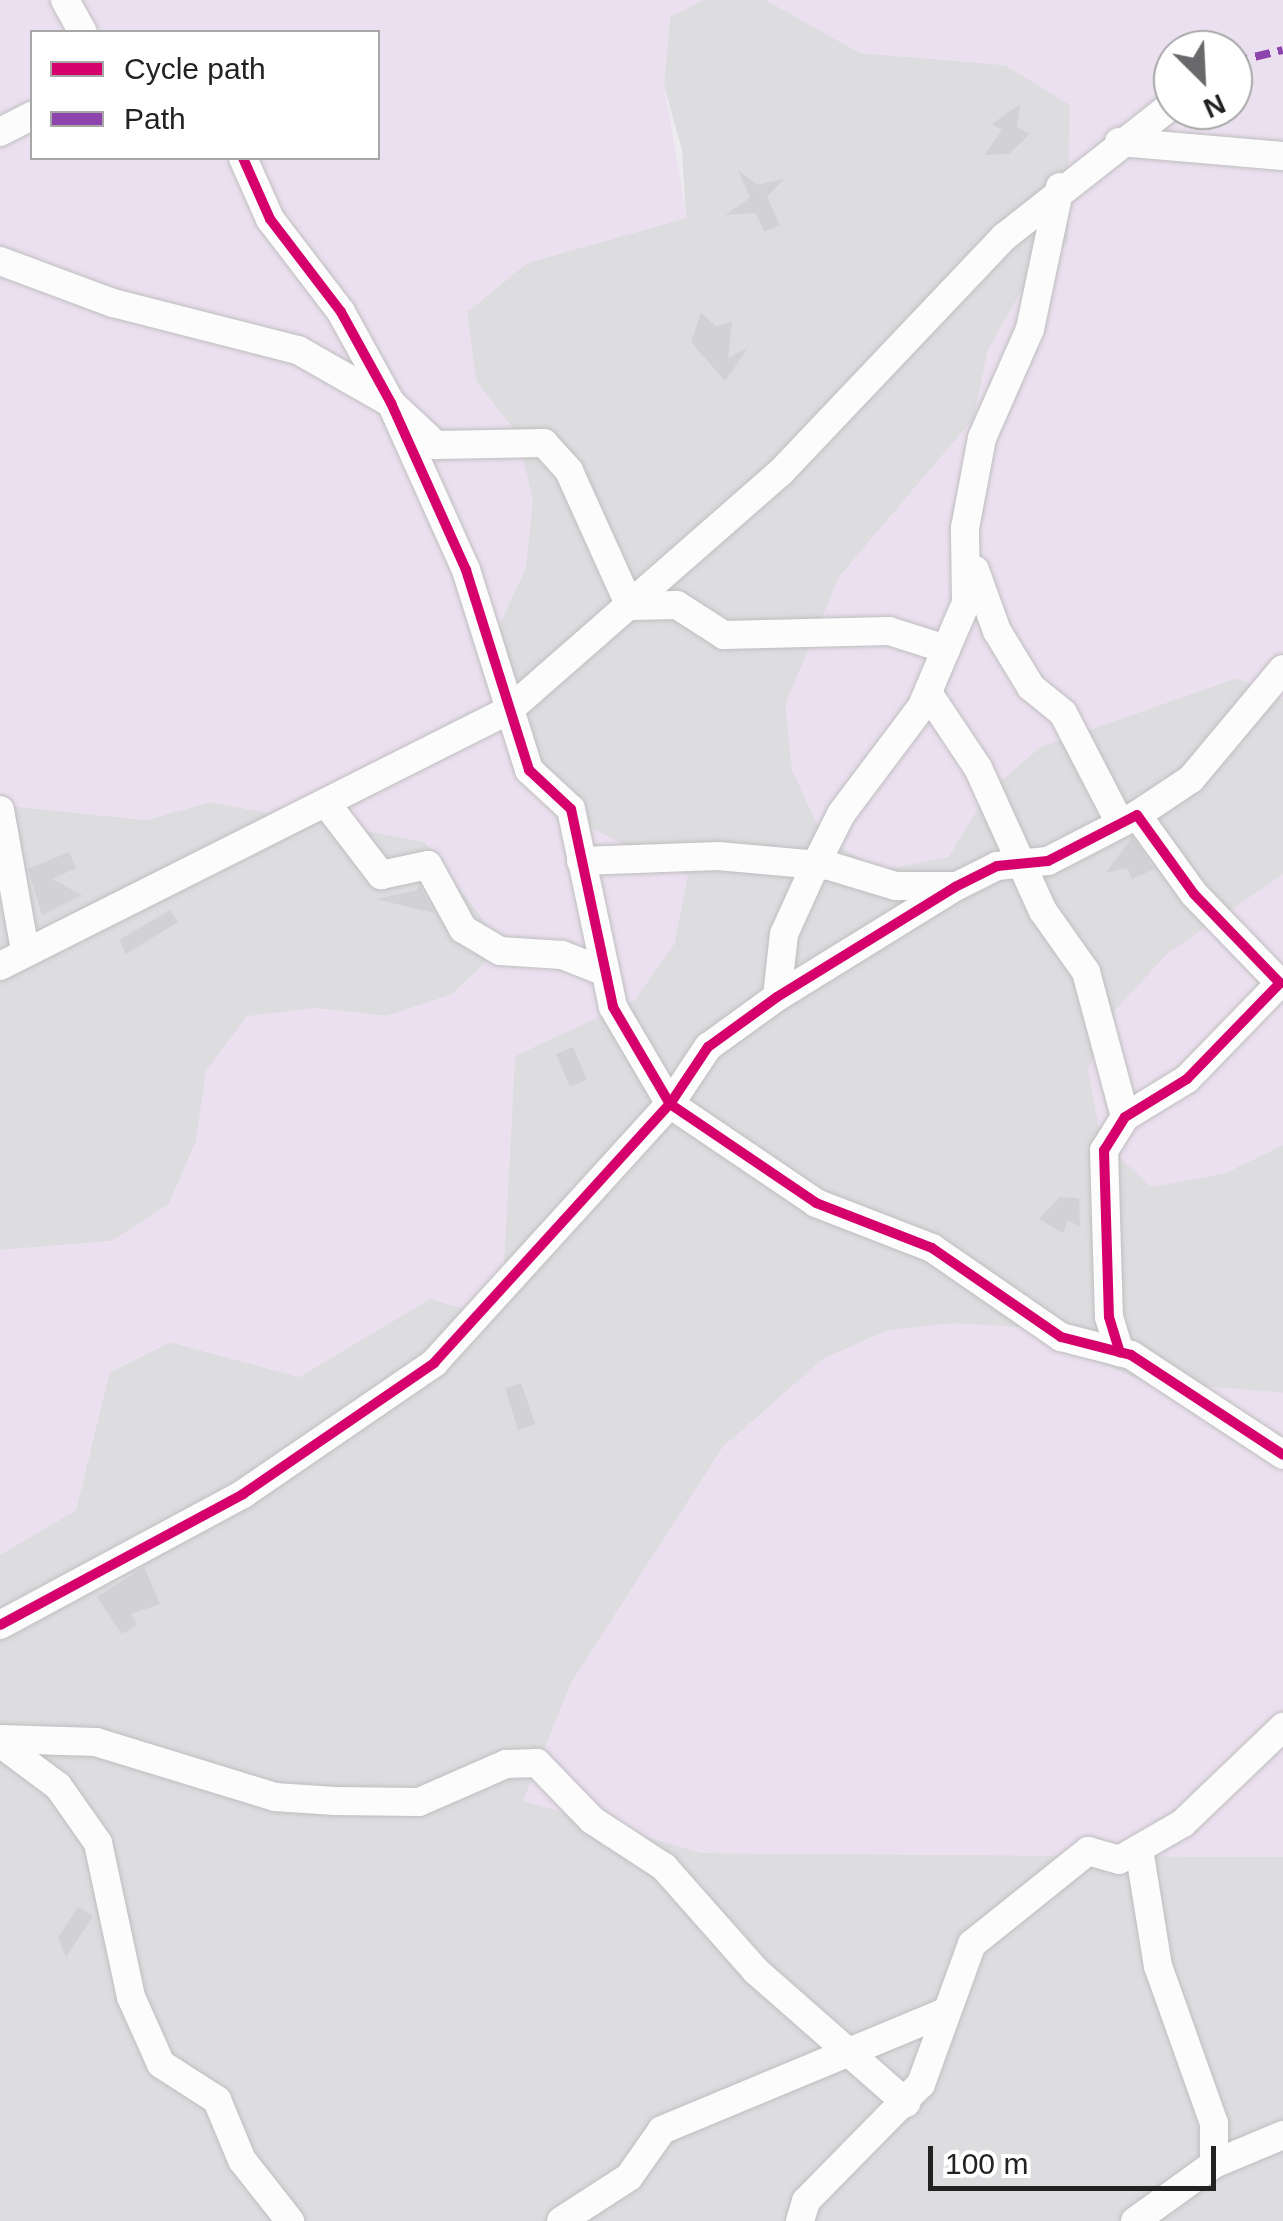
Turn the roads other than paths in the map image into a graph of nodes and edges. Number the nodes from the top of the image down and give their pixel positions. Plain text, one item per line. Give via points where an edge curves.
1 (65, 0) edge
2 (82, 30) edge
3 (30, 117) edge
4 (1153, 118) edge
5 (0, 132) edge
6 (1119, 142) junction
7 (1283, 156) edge
8 (244, 160) edge
9 (1060, 187) junction
10 (0, 261) edge
11 (391, 403) junction
12 (971, 554) junction
13 (630, 606) junction
14 (946, 649) junction
15 (1283, 669) edge
16 (928, 693) junction
17 (509, 710) junction
18 (329, 807) junction
19 (0, 810) edge
20 (1129, 819) junction
21 (581, 861) junction
22 (1023, 864) junction
23 (813, 870) junction
24 (955, 886) junction
25 (25, 951) junction
26 (0, 966) edge
27 (604, 972) junction
28 (1282, 983) edge
29 (777, 997) junction
30 (670, 1104) junction
31 (1125, 1117) junction
32 (1120, 1352) junction
33 (1283, 1456) edge
34 (0, 1625) edge
35 (1280, 1739) edge
36 (0, 1741) edge
37 (1139, 1849) junction
38 (943, 2012) junction
39 (844, 2051) junction
40 (906, 2104) junction
41 (1283, 2135) edge
42 (1214, 2164) junction
43 (290, 2221) edge
44 (561, 2221) edge
45 (800, 2221) edge
46 (1135, 2221) edge

1 - 2 street
3 - 5 street
4 - 6 street
6 - 7 street
6 - 9 street
8 - 11 street via 270,220 340,312
9 - 12 street via 1030,330 982,438 965,528
9 - 13 street via 892,347 781,472
10 - 11 street via 113,303 298,350
11 - 13 street via 436,445 544,443 569,471
11 - 17 street via 466,570
12 - 14 street via 966,603
12 - 20 street via 997,630 1031,687 1063,713
13 - 14 street via 677,605 724,635 889,631
13 - 17 street
14 - 16 street
15 - 20 street via 1191,778
16 - 22 street via 978,768
16 - 23 street via 840,814
17 - 18 street
17 - 21 street via 529,770 571,809
18 - 25 street
18 - 27 street via 381,875 428,865 463,929 500,951 562,955
19 - 25 street
20 - 22 street via 1048,861
20 - 28 street
21 - 23 street via 718,856
21 - 27 street
22 - 24 street
22 - 31 street via 1086,972
23 - 24 street
23 - 29 street via 784,934
24 - 29 street
25 - 26 street
27 - 30 street via 614,1007
28 - 31 street via 1187,1079
29 - 30 street via 708,1047
30 - 32 street via 816,1203 932,1248 1060,1336
30 - 34 street via 434,1362 243,1494
31 - 32 street via 1104,1150 1109,1318
32 - 33 street
35 - 37 street via 1184,1824
36 - 39 street via 96,1742 275,1796 335,1801 419,1802 506,1764 537,1763 592,1820 664,1868
36 - 43 street via 58,1786 98,1842 131,1997 161,2064 217,2100 242,2160
37 - 38 street via 1119,1860 1088,1851 1021,1901 972,1944
37 - 42 street via 1158,1966 1214,2123
38 - 39 street
38 - 40 street
39 - 40 street
39 - 44 street via 662,2130 629,2177
40 - 45 street via 806,2201
41 - 42 street
42 - 46 street

